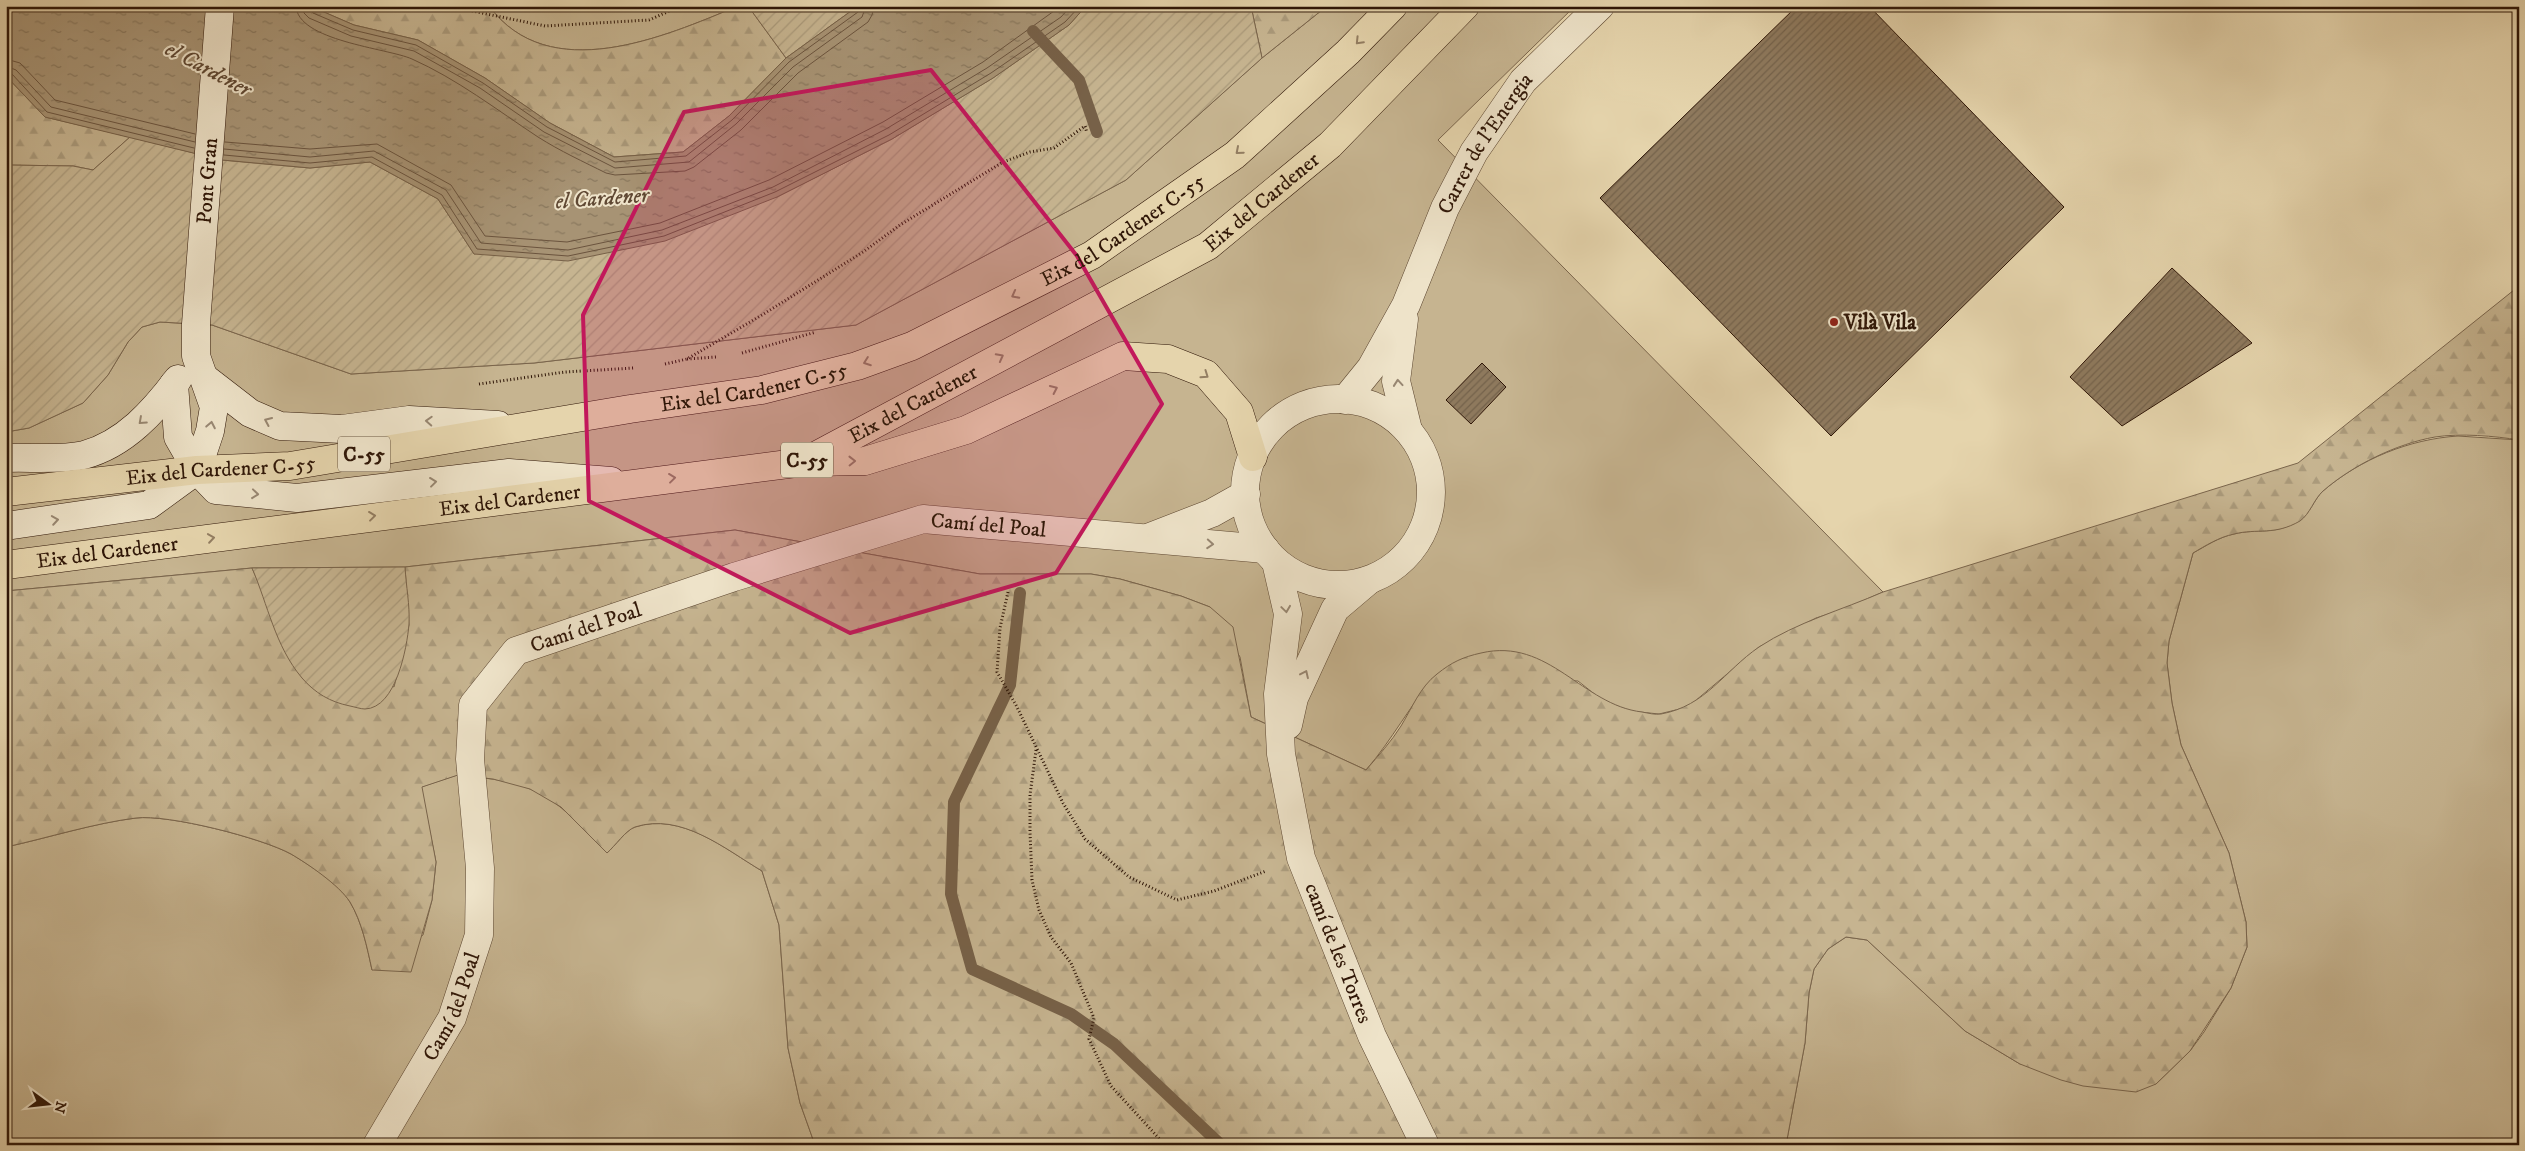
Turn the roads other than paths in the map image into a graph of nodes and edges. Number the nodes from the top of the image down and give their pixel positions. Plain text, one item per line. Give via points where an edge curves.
1 (220, 6) edge
2 (1393, 6) edge
3 (1466, 6) edge
4 (1600, 6) edge
5 (1406, 305) junction
6 (201, 367) junction
7 (174, 384) junction
8 (1345, 400) junction
9 (530, 427) junction
10 (1408, 430) junction
11 (1253, 457) junction
12 (6, 458) edge
13 (804, 462) junction
14 (197, 470) junction
15 (630, 483) junction
16 (6, 492) edge
17 (1246, 494) junction
18 (6, 526) edge
19 (1144, 540) junction
20 (1271, 555) junction
21 (6, 565) edge
22 (1368, 581) junction
23 (1281, 754) junction
24 (377, 1145) edge
25 (1425, 1145) edge

1 - 6 street, Pont Gran via 196,324
2 -> 9 main road, Eix del Cardener C-55 / C-55 via 1348,52 1235,155 1092,255 984,311 912,346 857,366 762,390
13 -> 3 main road, Eix del Cardener / C-55 via 1208,246 1330,145
4 - 5 street, Carrer de l'Energia via 1523,81 1474,152 1445,208
5 - 8 street via 1371,368
10 -> 5 street via 1396,381
6 - 7 street
9 -> 6 street via 409,420 342,429 280,426 250,413
14 -> 6 street, Pont Gran via 214,407
7 -> 12 street via 158,406 112,443 83,455
7 - 14 street via 178,437
8 - 10 street via 1385,412
8 - 11 street via 1316,402 1290,413 1268,432
9 - 14 main road, Eix del Cardener C-55 / C-55 via 290,466
10 - 22 street via 1430,476 1428,516 1406,556
13 -> 11 main road via 865,460 966,430 1123,356 1168,359 1206,374 1238,412
11 - 17 street via 1247,475
15 -> 13 main road, Eix del Cardener / C-55
14 -> 15 street via 216,490 296,498 509,473
14 - 16 main road, Eix del Cardener C-55 / C-55
18 -> 14 street via 149,505
21 -> 15 main road, Eix del Cardener / C-55
17 - 19 street via 1212,513
17 - 20 street via 1251,523
19 -> 20 street, Camí del Poal
19 - 24 street, Camí del Poal via 923,519 734,577 516,651 473,705 470,759 480,868 479,935 452,1018
20 - 22 street via 1293,573 1310,581 1349,585
20 -> 23 street, camí de les Torres via 1288,614 1278,694
23 -> 22 street via 1294,698 1335,609
23 - 25 street, camí de les Torres via 1301,858 1372,1036

